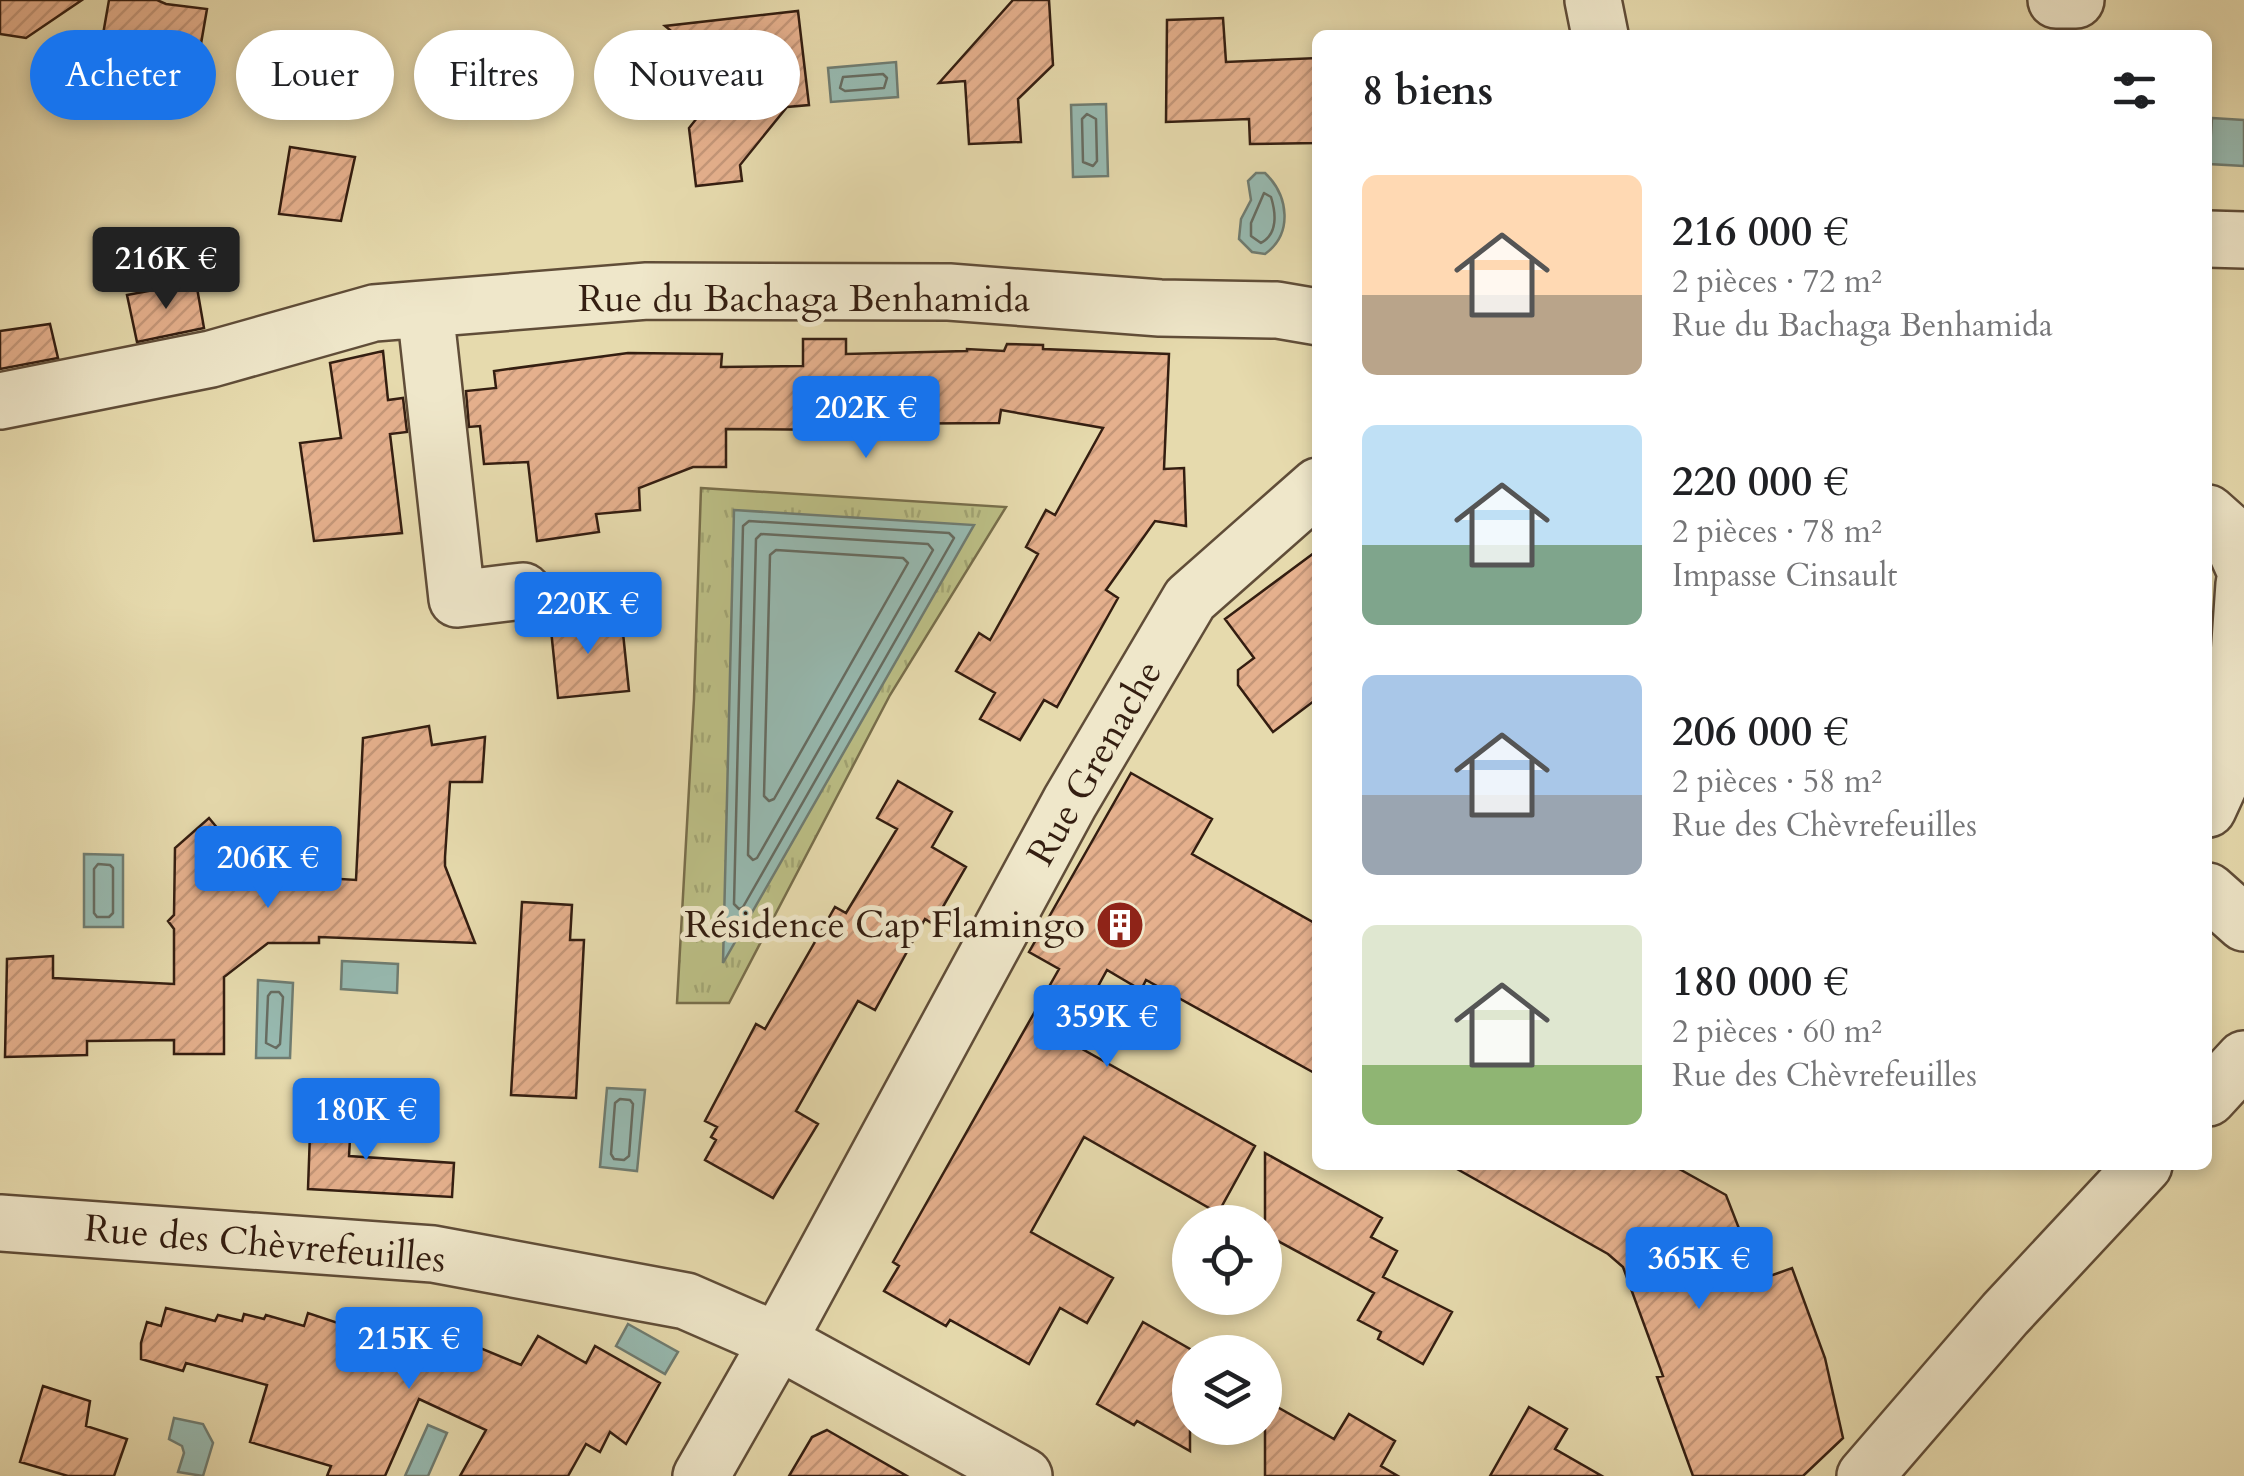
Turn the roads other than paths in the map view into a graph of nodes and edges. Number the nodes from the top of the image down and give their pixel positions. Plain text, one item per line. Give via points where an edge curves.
1 (1593, 0) edge
2 (2056, 0) edge
3 (2076, 0) edge
4 (1599, 30) edge
5 (2212, 239) edge
6 (2244, 240) edge
7 (424, 309) junction
8 (1312, 316) edge
9 (0, 401) edge
10 (1312, 491) edge
11 (2212, 517) edge
12 (2244, 568) edge
13 (2244, 584) edge
14 (523, 592) dead end
15 (2212, 800) edge
16 (2212, 894) edge
17 (2244, 922) edge
18 (2244, 1058) edge
19 (2212, 1094) edge
20 (2139, 1170) edge
21 (0, 1223) edge
22 (778, 1342) junction
23 (701, 1476) edge
24 (1024, 1476) edge
25 (1864, 1476) edge

1 - 4 street
2 - 3 street
5 - 6 street
7 - 8 street, Rue du Bachaga Benhamida via 647,292 948,292
7 - 9 street, Rue du Bachaga Benhamida via 374,313 211,359
7 - 14 street via 457,599
10 - 22 street, Rue Grenache via 1190,600 1070,802
11 - 12 street via 2227,530
13 - 15 street via 2232,758
16 - 17 street
18 - 19 street
20 - 25 street
21 - 22 street, Rue des Chèvrefeuilles via 434,1254 686,1301
22 - 23 street, Rue Grenache
22 - 24 street, Rue des Chèvrefeuilles

